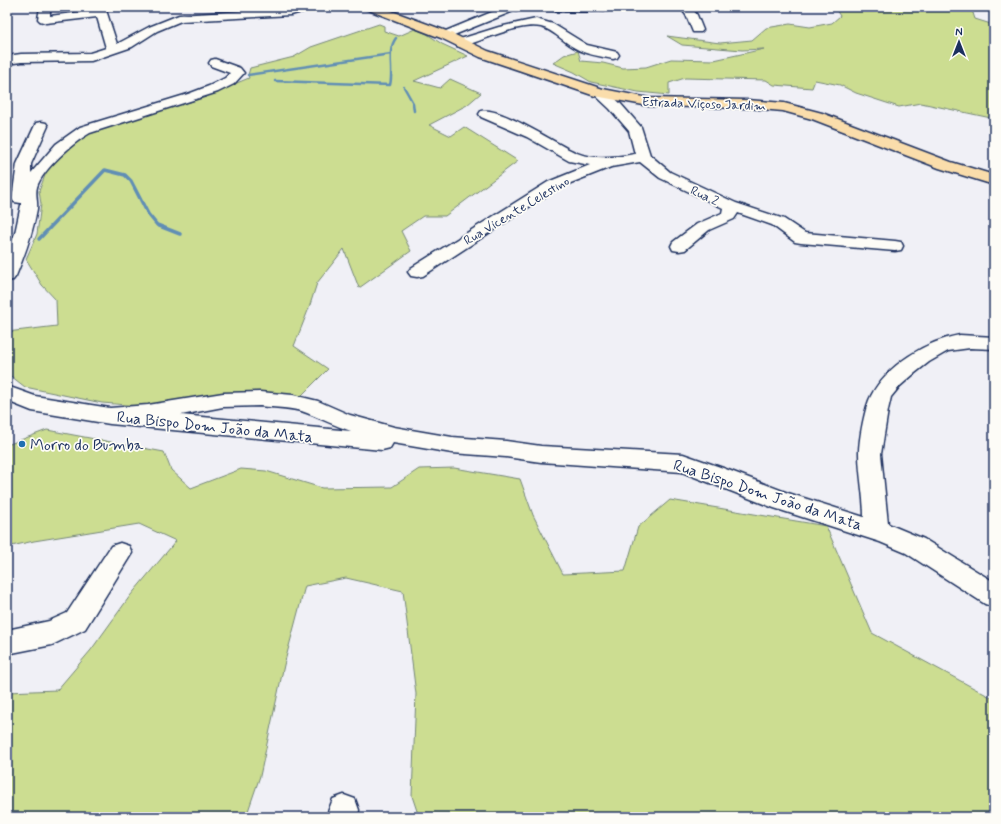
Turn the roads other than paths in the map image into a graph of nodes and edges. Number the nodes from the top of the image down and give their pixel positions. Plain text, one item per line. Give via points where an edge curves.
1 (45, 7) edge
2 (308, 7) edge
3 (370, 7) edge
4 (524, 7) edge
5 (546, 7) edge
6 (617, 7) edge
7 (685, 7) edge
8 (101, 10) edge
9 (697, 30) dead end
10 (445, 35) junction
11 (461, 43) junction
12 (113, 50) junction
13 (613, 55) dead end
14 (7, 60) edge
15 (214, 63) dead end
16 (600, 93) junction
17 (486, 114) dead end
18 (41, 126) dead end
19 (643, 157) junction
20 (608, 162) junction
21 (994, 180) edge
22 (18, 198) edge
23 (730, 206) junction
24 (679, 246) dead end
25 (895, 246) dead end
26 (417, 272) dead end
27 (7, 276) edge
28 (994, 343) edge
29 (7, 393) edge
30 (32, 403) junction
31 (7, 407) edge
32 (110, 416) junction
33 (452, 446) junction
34 (876, 530) junction
35 (120, 553) dead end
36 (994, 596) edge
37 (7, 642) edge

1 - 8 street via 46,20
2 - 12 street via 291,12 179,18
3 - 10 main road, Estrada Viçoso Jardim
4 - 10 street via 509,9
5 - 6 street
7 - 9 street via 692,15
8 - 12 street
10 - 11 main road, Estrada Viçoso Jardim
11 - 13 street via 512,27 543,23 584,49
11 - 16 main road, Estrada Viçoso Jardim via 484,54
12 - 14 street via 84,57
15 - 22 street via 238,73 221,85 186,99 84,130 54,154
16 - 19 street via 616,106 636,130
16 - 21 main road, Estrada Viçoso Jardim via 649,102 784,107 817,116 945,165
17 - 20 street via 532,134 574,158
18 - 22 street via 24,164
19 - 20 street, Rua Vicente Celestino
19 - 23 street, Rua 2 via 665,175
20 - 26 street, Rua Vicente Celestino via 553,185
22 - 27 street via 26,224 18,254
23 - 24 street, Rua 2 via 731,213 728,216 703,227
23 - 25 street via 778,222 800,238
28 - 34 street via 957,342 940,346 909,368 883,393 876,414 870,453 877,513
29 - 30 street
30 - 31 street via 26,409
30 - 32 street
32 - 33 street, Rua Bispo Dom João da Mata
32 - 33 street, Rua Bispo Dom João da Mata via 148,413 222,400 260,399 311,406 344,421 394,435
33 - 34 street, Rua Bispo Dom João da Mata via 683,463 782,501
34 - 36 street, Rua Bispo Dom João da Mata via 915,546
35 - 37 street via 76,621 52,633

